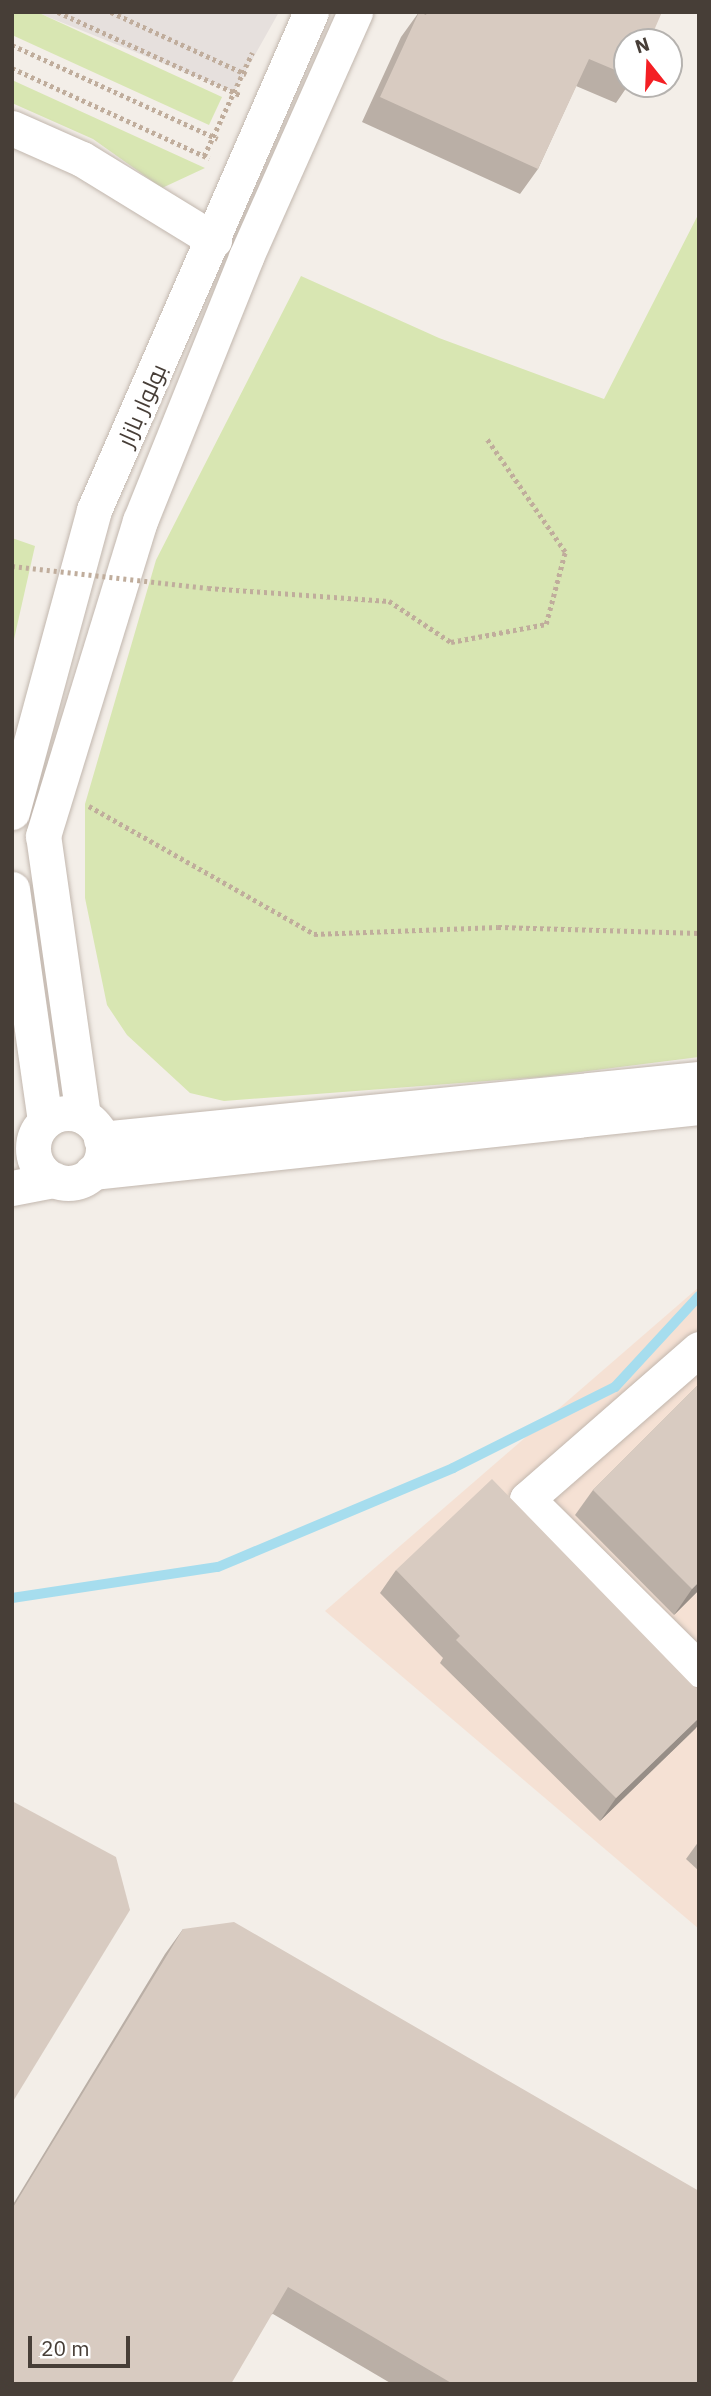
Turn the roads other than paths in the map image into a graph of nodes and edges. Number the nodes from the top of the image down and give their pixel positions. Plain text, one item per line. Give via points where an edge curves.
1 (311, 12) edge
2 (355, 12) edge
3 (12, 128) edge
4 (214, 240) junction
5 (12, 812) edge
6 (12, 889) edge
7 (699, 1079) edge
8 (699, 1107) edge
9 (92, 1127) junction
10 (30, 1142) edge
11 (92, 1172) junction
12 (54, 1180) junction
13 (12, 1188) edge
14 (699, 1349) edge
15 (699, 1669) edge

1 - 4 street, بولوار بازار
2 - 9 street via 246,257 140,521 43,836
3 - 4 street via 82,159
4 - 5 street, بولوار بازار via 94,510
6 - 10 street
7 - 9 street
8 - 11 street
9 - 10 street via 62,1113
9 - 11 street
10 - 12 street via 44,1175
11 - 12 street via 82,1180
12 - 13 street
14 - 15 street via 527,1499

